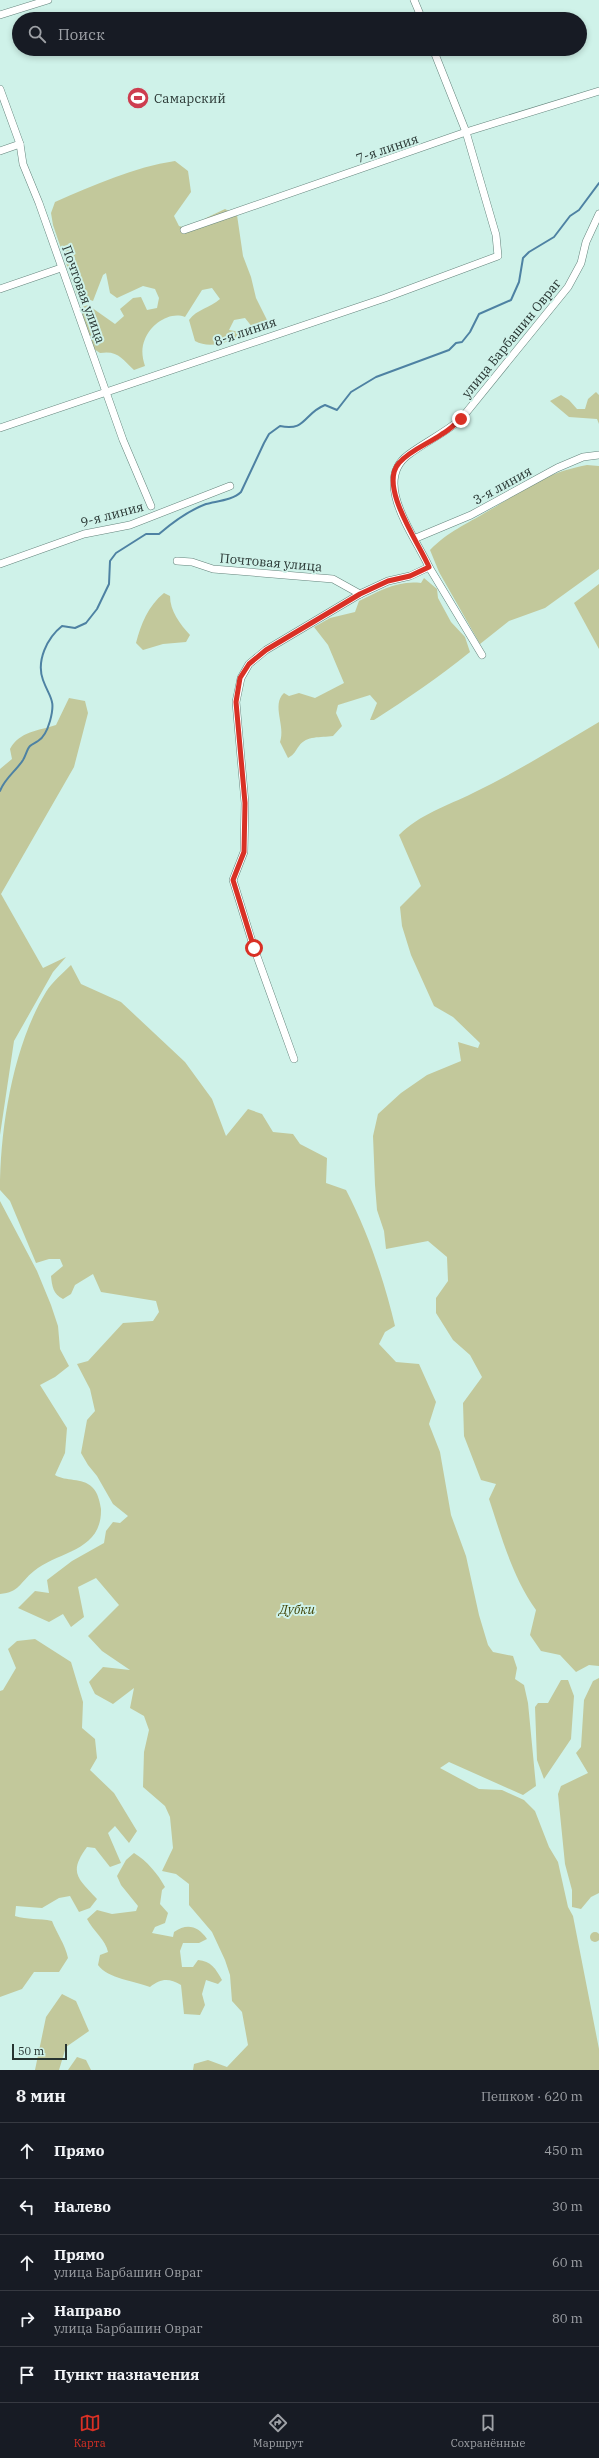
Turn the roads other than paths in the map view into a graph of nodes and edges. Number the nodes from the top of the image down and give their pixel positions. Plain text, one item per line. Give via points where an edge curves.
1 (48, 0) edge
2 (414, 0) edge
3 (419, 12) edge
4 (0, 15) edge
5 (436, 56) edge
6 (0, 89) edge
7 (599, 91) edge
8 (466, 132) junction
9 (20, 144) junction
10 (0, 151) edge
11 (599, 214) edge
12 (184, 230) dead end
13 (61, 268) junction
14 (0, 289) edge
15 (106, 392) junction
16 (0, 428) edge
17 (599, 455) edge
18 (230, 486) dead end
19 (151, 506) dead end
20 (416, 538) junction
21 (177, 561) dead end
22 (0, 564) edge
23 (429, 567) junction
24 (360, 594) junction
25 (482, 655) dead end
26 (294, 1059) dead end

1 - 4 street
2 - 3 street
5 - 8 street
6 - 9 street, Почтовая улица
7 - 8 street, 7-я линия
8 - 12 street, 7-я линия
8 - 15 street, 8-я линия via 496,235 498,256 385,298
9 - 10 street
9 - 13 street, Почтовая улица via 23,164
11 - 20 street, улица Барбашин Овраг via 586,242 581,263 568,287 461,419 444,434 409,454 398,464 392,478 398,506
13 - 14 street
13 - 15 street, Почтовая улица
15 - 16 street, 8-я линия
15 - 19 street, Почтовая улица
17 - 20 street, 3-я линия via 583,457 557,468 471,515
18 - 22 street, 9-я линия via 130,525 84,534
20 - 23 street, улица Барбашин Овраг
21 - 24 street, Почтовая улица via 192,562 213,569 333,580
23 - 24 street
23 - 25 street, улица Барбашин Овраг
24 - 26 street via 266,650 249,664 240,678 236,702 245,803 244,852 233,880 254,948

